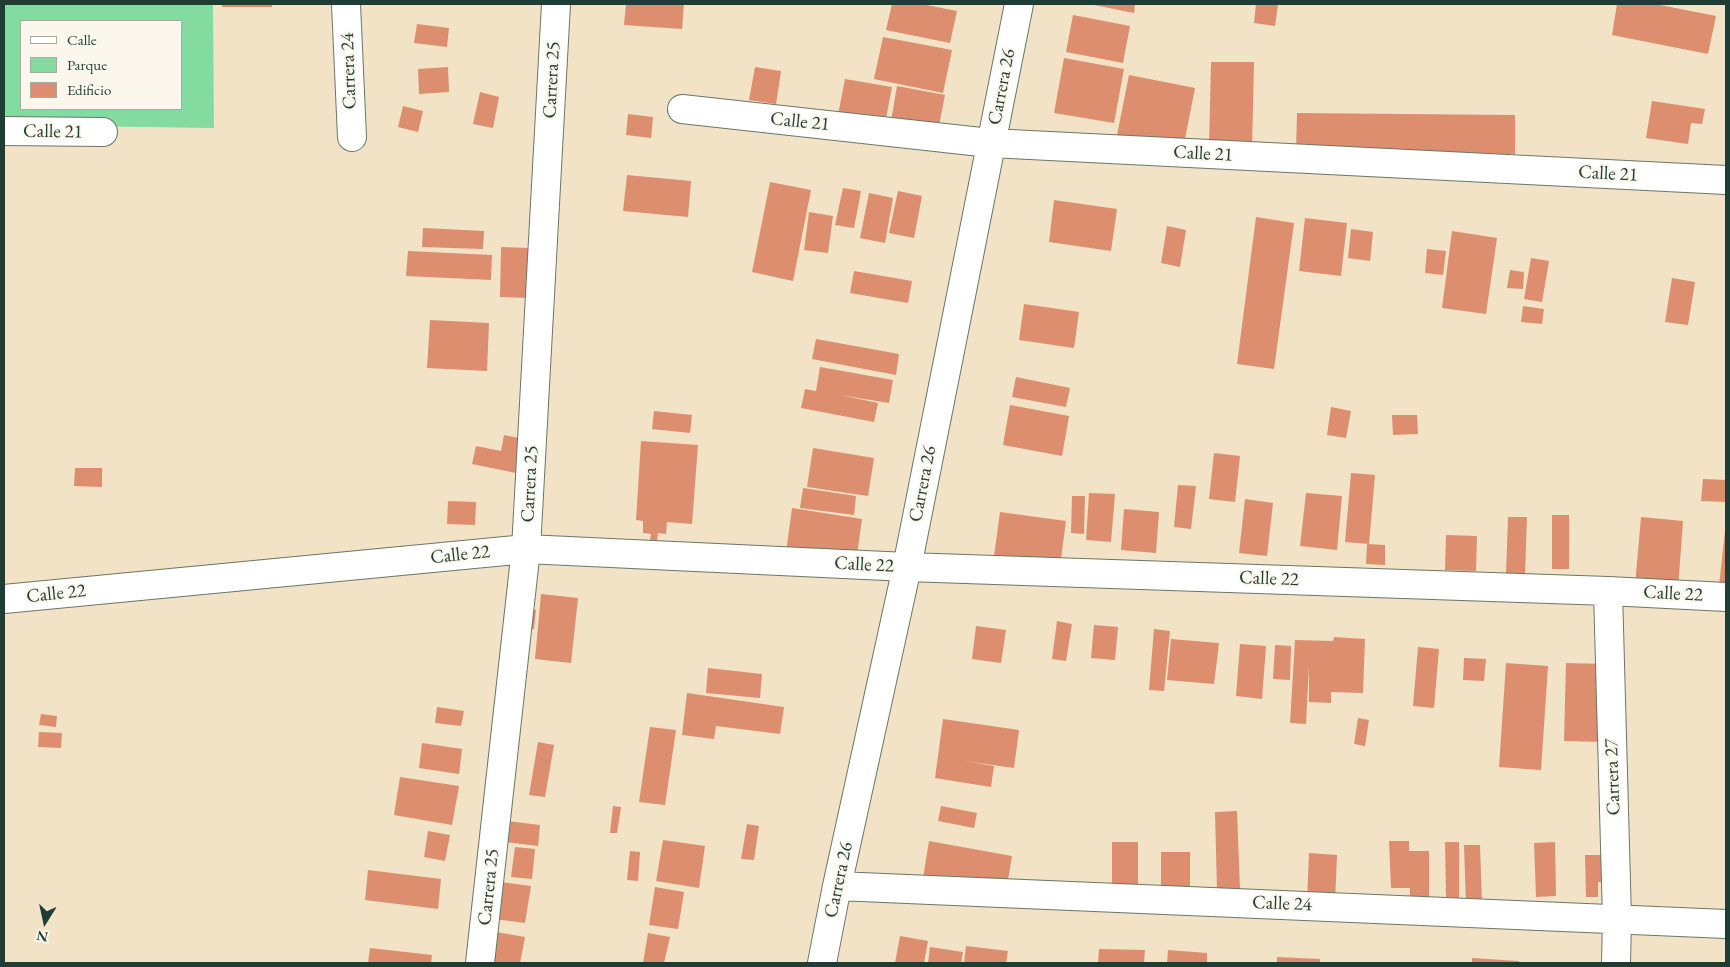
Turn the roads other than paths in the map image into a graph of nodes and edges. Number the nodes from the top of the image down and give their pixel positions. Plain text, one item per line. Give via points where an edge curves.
1 (346, 4) edge
2 (556, 4) edge
3 (1019, 4) edge
4 (682, 109) dead end
5 (4, 131) edge
6 (103, 132) dead end
7 (352, 138) dead end
8 (990, 143) junction
9 (1726, 180) edge
10 (526, 549) junction
11 (907, 567) junction
12 (1608, 591) junction
13 (1726, 597) edge
14 (4, 599) edge
15 (837, 886) junction
16 (1617, 919) junction
17 (1726, 924) edge
18 (480, 963) edge
19 (822, 963) edge
20 (1616, 963) edge

1 - 7 street, Carrera 24
2 - 10 street, Carrera 25
3 - 8 street, Carrera 26
4 - 8 street, Calle 21
5 - 6 street, Calle 21
8 - 9 street, Calle 21
8 - 11 street, Carrera 26
10 - 11 street, Calle 22
10 - 14 street, Calle 22
10 - 18 street, Carrera 25
11 - 12 street, Calle 22
11 - 15 street, Carrera 26
12 - 13 street, Calle 22
12 - 16 street, Carrera 27
15 - 16 street, Calle 24
15 - 19 street, Carrera 26
16 - 17 street, Calle 24
16 - 20 street, Carrera 27

